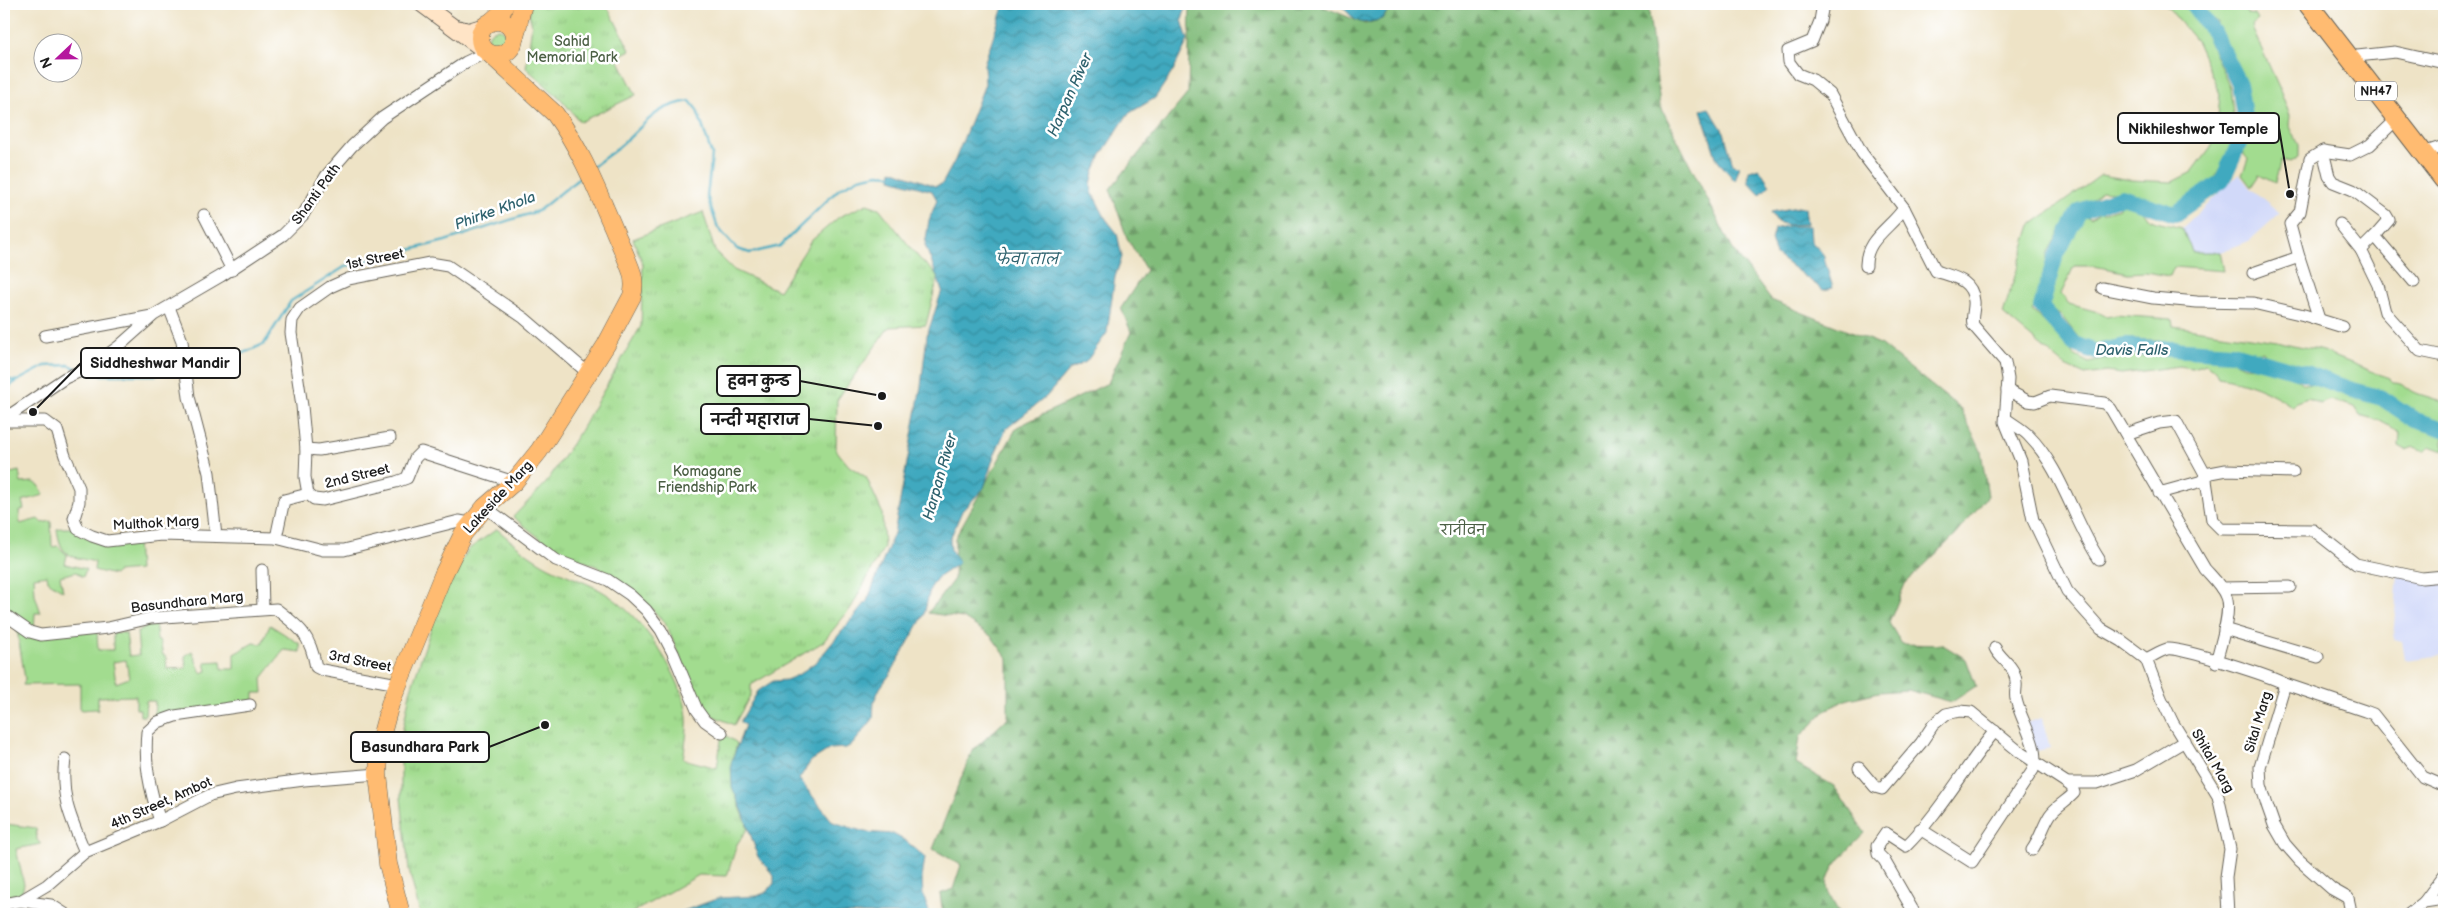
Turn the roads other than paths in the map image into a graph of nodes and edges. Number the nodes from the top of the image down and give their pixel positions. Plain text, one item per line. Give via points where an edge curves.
1 (422, 4) edge
2 (505, 4) edge
3 (523, 4) edge
4 (1823, 4) edge
5 (2308, 4) edge
6 (488, 24) junction
7 (451, 27) junction
8 (515, 40) junction
9 (487, 52) junction
10 (2348, 56) junction
11 (2444, 64) edge
12 (529, 91) junction
13 (2398, 118) junction
14 (2444, 146) edge
15 (2323, 151) junction
16 (2423, 153) junction
17 (2444, 180) edge
18 (1904, 208) junction
19 (204, 215) dead end
20 (2340, 224) dead end
21 (2375, 236) junction
22 (2361, 250) junction
23 (2299, 257) junction
24 (1866, 266) dead end
25 (232, 270) junction
26 (2253, 273) dead end
27 (2414, 282) dead end
28 (2102, 288) dead end
29 (169, 307) junction
30 (154, 315) junction
31 (2319, 320) junction
32 (2343, 327) dead end
33 (45, 336) dead end
34 (2444, 356) edge
35 (588, 373) junction
36 (2007, 390) junction
37 (2006, 419) junction
38 (4, 420) edge
39 (2126, 434) junction
40 (390, 438) dead end
41 (306, 449) junction
42 (2293, 472) dead end
43 (2205, 477) junction
44 (514, 482) junction
45 (2159, 493) junction
46 (308, 494) junction
47 (485, 507) junction
48 (470, 523) junction
49 (216, 536) junction
50 (276, 538) junction
51 (2099, 559) dead end
52 (262, 570) dead end
53 (2444, 576) edge
54 (2290, 587) dead end
55 (2221, 588) junction
56 (263, 609) junction
57 (4, 614) edge
58 (2224, 629) junction
59 (1995, 648) dead end
60 (2318, 657) dead end
61 (2146, 659) junction
62 (2216, 662) junction
63 (316, 667) joint
64 (398, 684) junction
65 (2285, 684) junction
66 (250, 705) dead end
67 (1995, 731) junction
68 (722, 733) dead end
69 (2185, 741) junction
70 (65, 759) dead end
71 (2036, 762) junction
72 (1859, 768) dead end
73 (378, 774) junction
74 (2067, 783) junction
75 (2444, 786) edge
76 (160, 821) junction
77 (1920, 830) junction
78 (2032, 850) dead end
79 (85, 852) junction
80 (2444, 876) edge
81 (47, 885) junction
82 (2444, 899) edge
83 (20, 901) junction
84 (2424, 902) junction
85 (4, 904) edge
86 (51, 904) junction
87 (65, 914) edge
88 (401, 914) edge
89 (1915, 914) edge
90 (2228, 914) edge
91 (2348, 914) edge
92 (2409, 914) edge

1 - 7 main road
2 - 6 main road via 501,13
3 - 8 main road
4 - 18 street via 1812,41 1788,51 1789,62 1798,74 1813,80 1830,94 1862,153
5 - 10 highway, NH47
6 - 7 main road via 469,31
6 - 8 main road via 504,22 512,28
6 - 9 main road via 480,38
7 - 9 main road
8 - 9 main road via 511,50 505,54 497,56
8 - 12 main road via 516,63
9 - 12 main road, Lakeside Marg
9 - 25 street, Shanti Path via 474,57 382,118 326,176 297,222
10 - 11 street via 2395,52
10 - 13 highway, NH47
12 - 35 main road, Lakeside Marg via 555,114 584,160 632,274 632,296
13 - 15 street via 2370,145 2350,155
13 - 16 highway, NH47
14 - 16 street
15 - 21 street via 2333,182 2353,190 2386,215 2389,220
15 - 23 street via 2310,159 2300,212 2290,224
16 - 17 highway, NH47
18 - 24 street via 1873,241 1866,254
18 - 36 street via 1936,271 1959,277 1969,286 1974,301 1974,324 2005,362
19 - 25 street
20 - 22 street
21 - 22 street
21 - 27 street
22 - 34 street via 2378,285 2385,312 2420,351
23 - 26 street
23 - 31 street
25 - 29 street, Shanti Path
28 - 31 street via 2153,298 2253,303
29 - 30 street, Shanti Path
29 - 49 street via 182,341 185,378 209,473
30 - 33 street
30 - 38 street, Shanti Path via 92,366 65,378
31 - 32 street
35 - 41 street, 1st Street via 524,318 448,266 430,263 348,278 300,308 292,320
35 - 44 main road, Lakeside Marg via 555,429
36 - 37 street
36 - 39 street via 2035,402 2050,396 2104,403 2111,408
37 - 51 street via 2028,435 2051,466 2084,537
37 - 61 street via 2021,462 2033,520 2068,591 2101,629
38 - 49 street, Multhok Marg via 45,421 57,430 79,488 74,518 78,528 92,536 107,541 161,535
39 - 43 street via 2176,420
39 - 45 street
40 - 41 street via 318,450
41 - 46 street, 1st Street
42 - 43 street via 2226,470
43 - 45 street
43 - 53 street via 2212,520 2221,529 2313,530 2356,564 2422,578
44 - 46 street, 2nd Street via 421,452 407,478 323,500
44 - 47 main road, Lakeside Marg
45 - 55 street via 2205,569
46 - 50 street via 284,500
47 - 48 main road, Lakeside Marg
47 - 68 street via 556,560 608,580 630,595 661,630 697,710 705,721
48 - 50 street, Multhok Marg via 451,522 344,550 323,550
48 - 64 main road, Lakeside Marg via 443,575
49 - 50 street, Multhok Marg
52 - 56 street
54 - 55 street
55 - 58 street via 2228,608
56 - 57 street, Basundhara Marg via 151,618 108,628 41,635 30,632
56 - 63 street, Basundhara Marg via 276,609 304,631
58 - 60 street
58 - 62 street
59 - 71 street via 2013,672 2018,686 2015,697
61 - 62 street via 2168,649 2189,651
61 - 69 street, Shital Marg via 2160,698
62 - 65 street via 2273,677
63 - 64 street, 3rd Street
64 - 73 main road, Lakeside Marg via 380,741
65 - 75 street via 2373,714 2422,777
65 - 91 street, Sital Marg via 2260,767 2261,785 2274,825 2285,844 2317,877 2348,898
66 - 76 street via 174,716 158,722 147,732 149,788
67 - 71 street
67 - 72 street via 1971,712 1946,714 1933,725 1882,789 1875,787
67 - 77 street
69 - 74 street via 2136,770 2098,783
69 - 90 street, Shital Marg via 2218,796 2230,848 2226,877
70 - 79 street via 66,808
71 - 74 street
71 - 77 street via 1972,862
73 - 76 street, 4th Street, Ambot via 221,792 202,798
73 - 88 main road, Lakeside Marg via 388,864
74 - 78 street via 2074,792 2051,813 2042,837
76 - 79 street, 4th Street, Ambot
77 - 89 street via 1906,846 1886,833 1877,846 1878,854
79 - 81 street, 4th Street, Ambot
80 - 84 street
81 - 83 street, 4th Street, Ambot
81 - 86 street
82 - 84 street
83 - 85 street, 4th Street, Ambot
83 - 86 street
84 - 92 street
86 - 87 street

